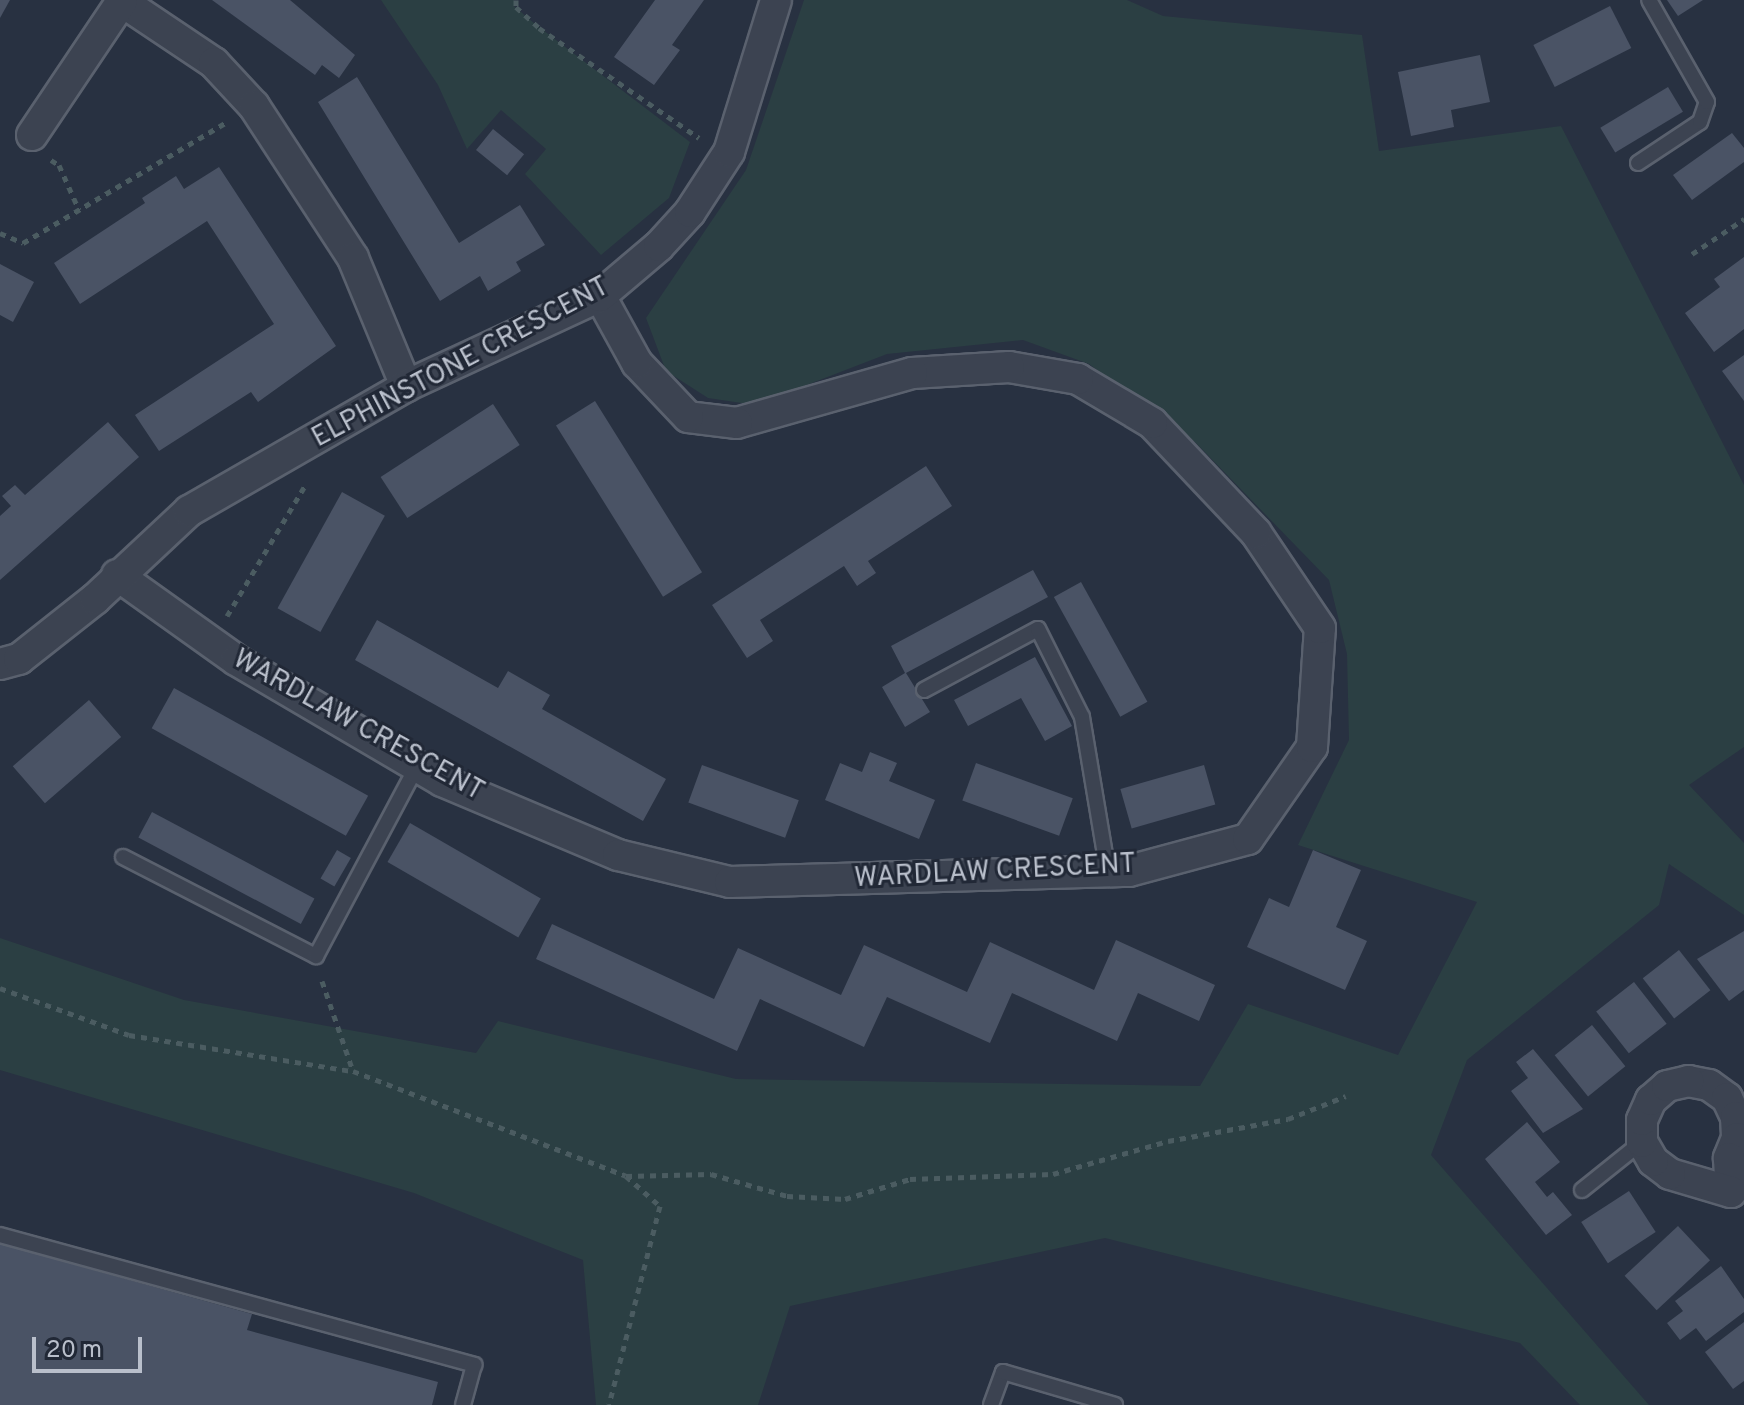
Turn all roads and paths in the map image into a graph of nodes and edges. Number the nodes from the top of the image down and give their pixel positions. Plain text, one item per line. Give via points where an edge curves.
1 (516, 0) edge
2 (776, 0) edge
3 (1649, 0) edge
4 (121, 1) edge
5 (254, 106) junction
6 (32, 135) dead end
7 (726, 157) junction
8 (1638, 163) dead end
9 (1744, 219) edge
10 (0, 233) edge
11 (1692, 254) dead end
12 (600, 296) junction
13 (406, 386) junction
14 (308, 479) dead end
15 (117, 575) junction
16 (212, 642) junction
17 (0, 664) edge
18 (924, 690) dead end
19 (417, 766) junction
20 (123, 857) dead end
21 (1108, 872) junction
22 (316, 956) junction
23 (0, 988) edge
24 (353, 1071) junction
25 (1346, 1096) dead end
26 (1642, 1142) junction
27 (626, 1176) junction
28 (1582, 1190) dead end
29 (1737, 1200) edge
30 (0, 1235) edge
31 (463, 1405) edge
32 (609, 1405) edge
33 (991, 1405) edge
34 (1115, 1405) edge

1 - 7 path via 516,7 539,28
2 - 7 street, ELPHINSTONE CRESCENT
3 - 8 lane via 1707,102 1700,122
4 - 5 street via 214,63
4 - 6 street
5 - 10 path via 23,243
5 - 13 street via 353,258
7 - 12 street, ELPHINSTONE CRESCENT via 659,246
9 - 11 path
12 - 13 street, ELPHINSTONE CRESCENT
12 - 21 street, WARDLAW CRESCENT via 637,363 688,417 737,423 912,373 1009,367 1078,379 1152,423 1256,533 1320,628 1312,747 1248,839
13 - 15 street, ELPHINSTONE CRESCENT via 189,511
14 - 16 path
15 - 16 street, WARDLAW CRESCENT
15 - 17 street, ELPHINSTONE CRESCENT via 19,659
16 - 19 street, WARDLAW CRESCENT
18 - 21 lane via 1038,629 1082,717
19 - 21 street, WARDLAW CRESCENT via 618,855 730,882
19 - 22 lane
20 - 22 lane
22 - 24 path via 332,1021
23 - 24 path via 129,1035
24 - 27 path
25 - 27 path via 1288,1119 1168,1141 1053,1174 910,1179 845,1199 787,1196 711,1174
26 - 28 lane
26 - 29 street via 1653,1161 1670,1174
26 - 29 street via 1642,1120 1651,1100 1667,1086 1688,1081 1709,1085 1727,1098 1736,1117 1737,1138 1729,1158
27 - 32 path via 660,1206
30 - 31 lane via 474,1365
33 - 34 lane via 1003,1372

